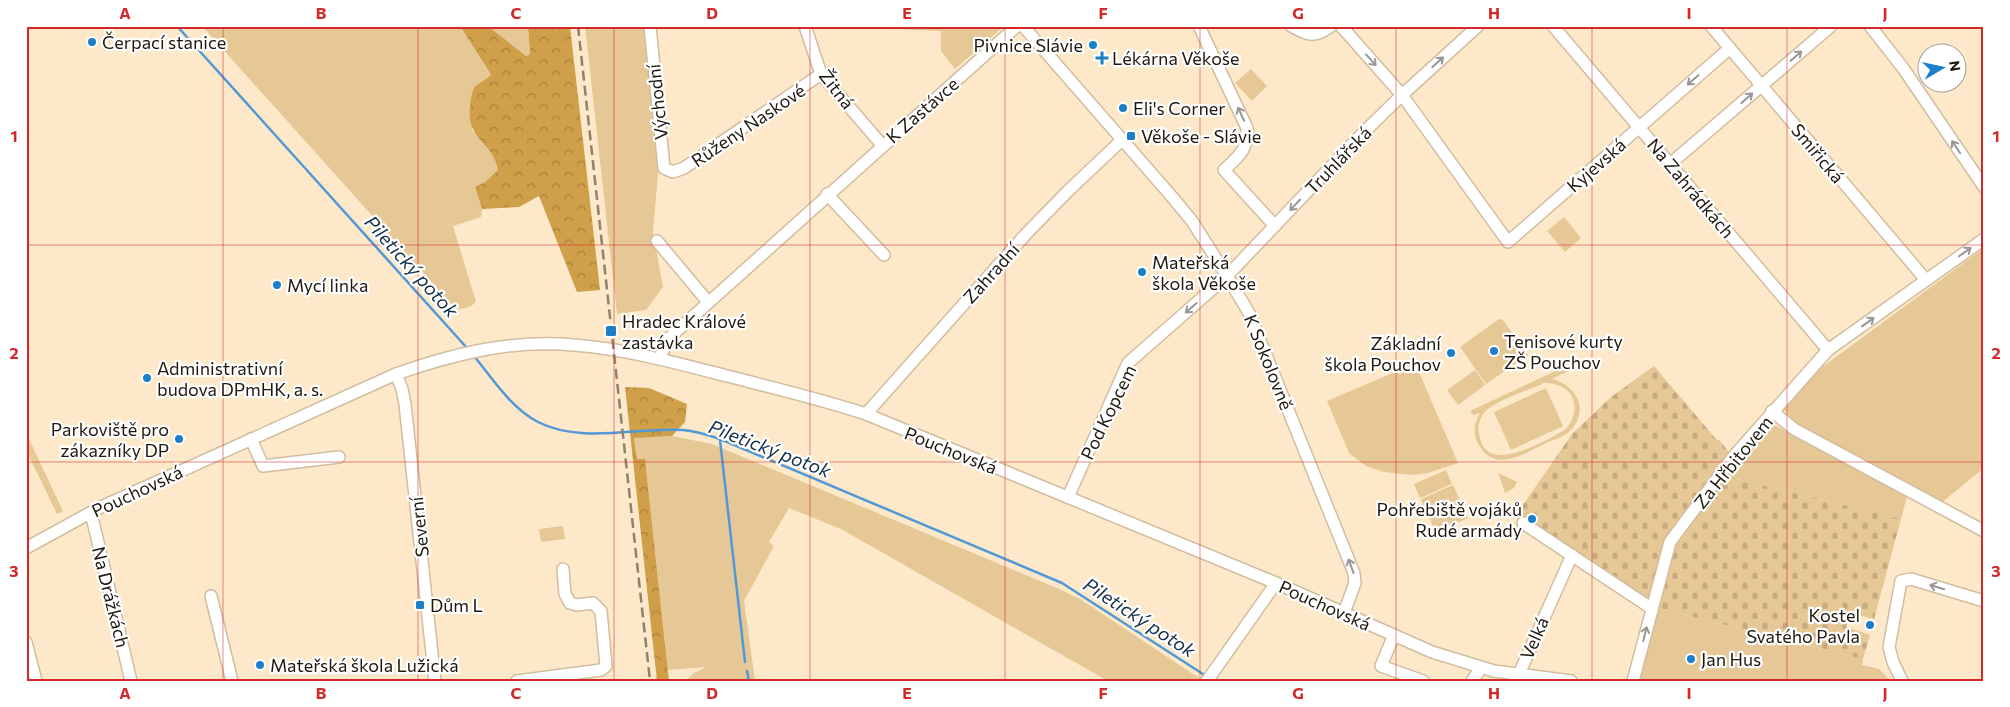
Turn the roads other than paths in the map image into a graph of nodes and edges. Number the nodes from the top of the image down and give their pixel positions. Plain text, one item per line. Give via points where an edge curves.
1 (650, 26) edge
2 (805, 26) edge
3 (1017, 26) edge
4 (1023, 26) edge
5 (1200, 26) edge
6 (1290, 26) edge
7 (1331, 26) edge
8 (1341, 26) edge
9 (1478, 26) edge
10 (1553, 26) edge
11 (1711, 26) edge
12 (1831, 26) edge
13 (1870, 26) edge
14 (1730, 48) junction
15 (821, 74) junction
16 (1762, 86) junction
17 (1402, 94) junction
18 (1639, 128) junction
19 (1123, 139) junction
20 (882, 145) junction
21 (1670, 164) junction
22 (673, 172) joint
23 (1984, 187) edge
24 (828, 194) junction
25 (1275, 226) junction
26 (1984, 239) edge
27 (657, 241) dead end
28 (884, 255) dead end
29 (1227, 276) junction
30 (1926, 280) junction
31 (708, 302) junction
32 (1828, 350) junction
33 (659, 359) junction
34 (396, 374) junction
35 (1772, 411) junction
36 (866, 414) junction
37 (251, 439) junction
38 (339, 457) dead end
39 (1068, 498) junction
40 (91, 513) junction
41 (1523, 523) dead end
42 (1984, 531) edge
43 (26, 548) edge
44 (1572, 555) junction
45 (563, 569) dead end
46 (1276, 583) junction
47 (211, 596) dead end
48 (1984, 601) edge
49 (1652, 608) junction
50 (1344, 612) junction
51 (1394, 635) junction
52 (26, 642) edge
53 (1481, 668) junction
54 (1524, 676) edge
55 (36, 681) edge
56 (131, 681) edge
57 (232, 681) edge
58 (435, 681) edge
59 (517, 681) edge
60 (1207, 681) edge
61 (1423, 681) edge
62 (1472, 681) edge
63 (1571, 681) edge
64 (1633, 681) edge
65 (1902, 681) edge

1 - 22 street, Východní via 664,168
2 - 15 street, Žitná
3 - 20 street, K Zastávce
4 - 19 street, K Sokolovně
25 -> 5 street via 1224,170 1248,142 1247,128
6 - 7 street via 1309,35
8 -> 17 street
17 -> 9 street
10 - 18 street, Na Zahrádkách
11 - 14 street, Smiřická
16 -> 12 street
23 -> 13 street via 1903,68
14 - 16 street, Smiřická
14 -> 18 street, Kyjevská
15 - 20 street, Žitná
15 - 22 street, Růženy Naskové via 684,168
21 -> 16 street
16 - 30 street, Smiřická
17 - 18 street, Kyjevská via 1508,242
17 -> 25 street, Truhlářská
18 - 21 street, Na Zahrádkách
19 - 29 street, K Sokolovně via 1192,221
19 - 36 street, Zahradní via 1026,234
20 - 24 street, K Zastávce
21 - 32 street, Na Zahrádkách
24 - 28 street
24 - 31 street, K Zastávce
25 - 29 street, Truhlářská
30 -> 26 street
27 - 31 street
29 -> 39 street, Pod Kopcem via 1128,363
50 -> 29 street, K Sokolovně via 1355,583 1354,572 1249,313
32 -> 30 street
31 - 33 street, K Zastávce via 669,338
32 - 35 street
33 - 34 street, Pouchovská via 574,345 539,344 449,356
33 - 36 street, Pouchovská
34 - 37 street, Pouchovská
34 - 58 street, Severní via 405,404
35 - 42 street, Za Hřbitovem via 1794,429
35 - 49 street, Za Hřbitovem via 1670,542
36 - 39 street, Pouchovská
37 - 38 street via 263,466
37 - 40 street, Pouchovská
39 - 46 street, Pouchovská
40 - 43 street, Pouchovská
40 - 56 street, Na Drážkách
41 - 44 street
44 - 49 street
44 - 54 street, Velká
45 - 59 street via 565,594 570,603 593,603 601,611 606,666 601,670
46 - 50 street, Pouchovská
46 - 60 street
47 - 57 street
48 -> 65 street via 1903,579 1899,585 1890,648
64 -> 49 street, Za Hřbitovem
50 - 51 street, Pouchovská
51 - 53 street, Pouchovská
51 - 61 street, Pouchovská via 1381,666
52 - 55 street
53 - 54 street, Pouchovská
53 - 62 street
54 - 63 street, Velká

